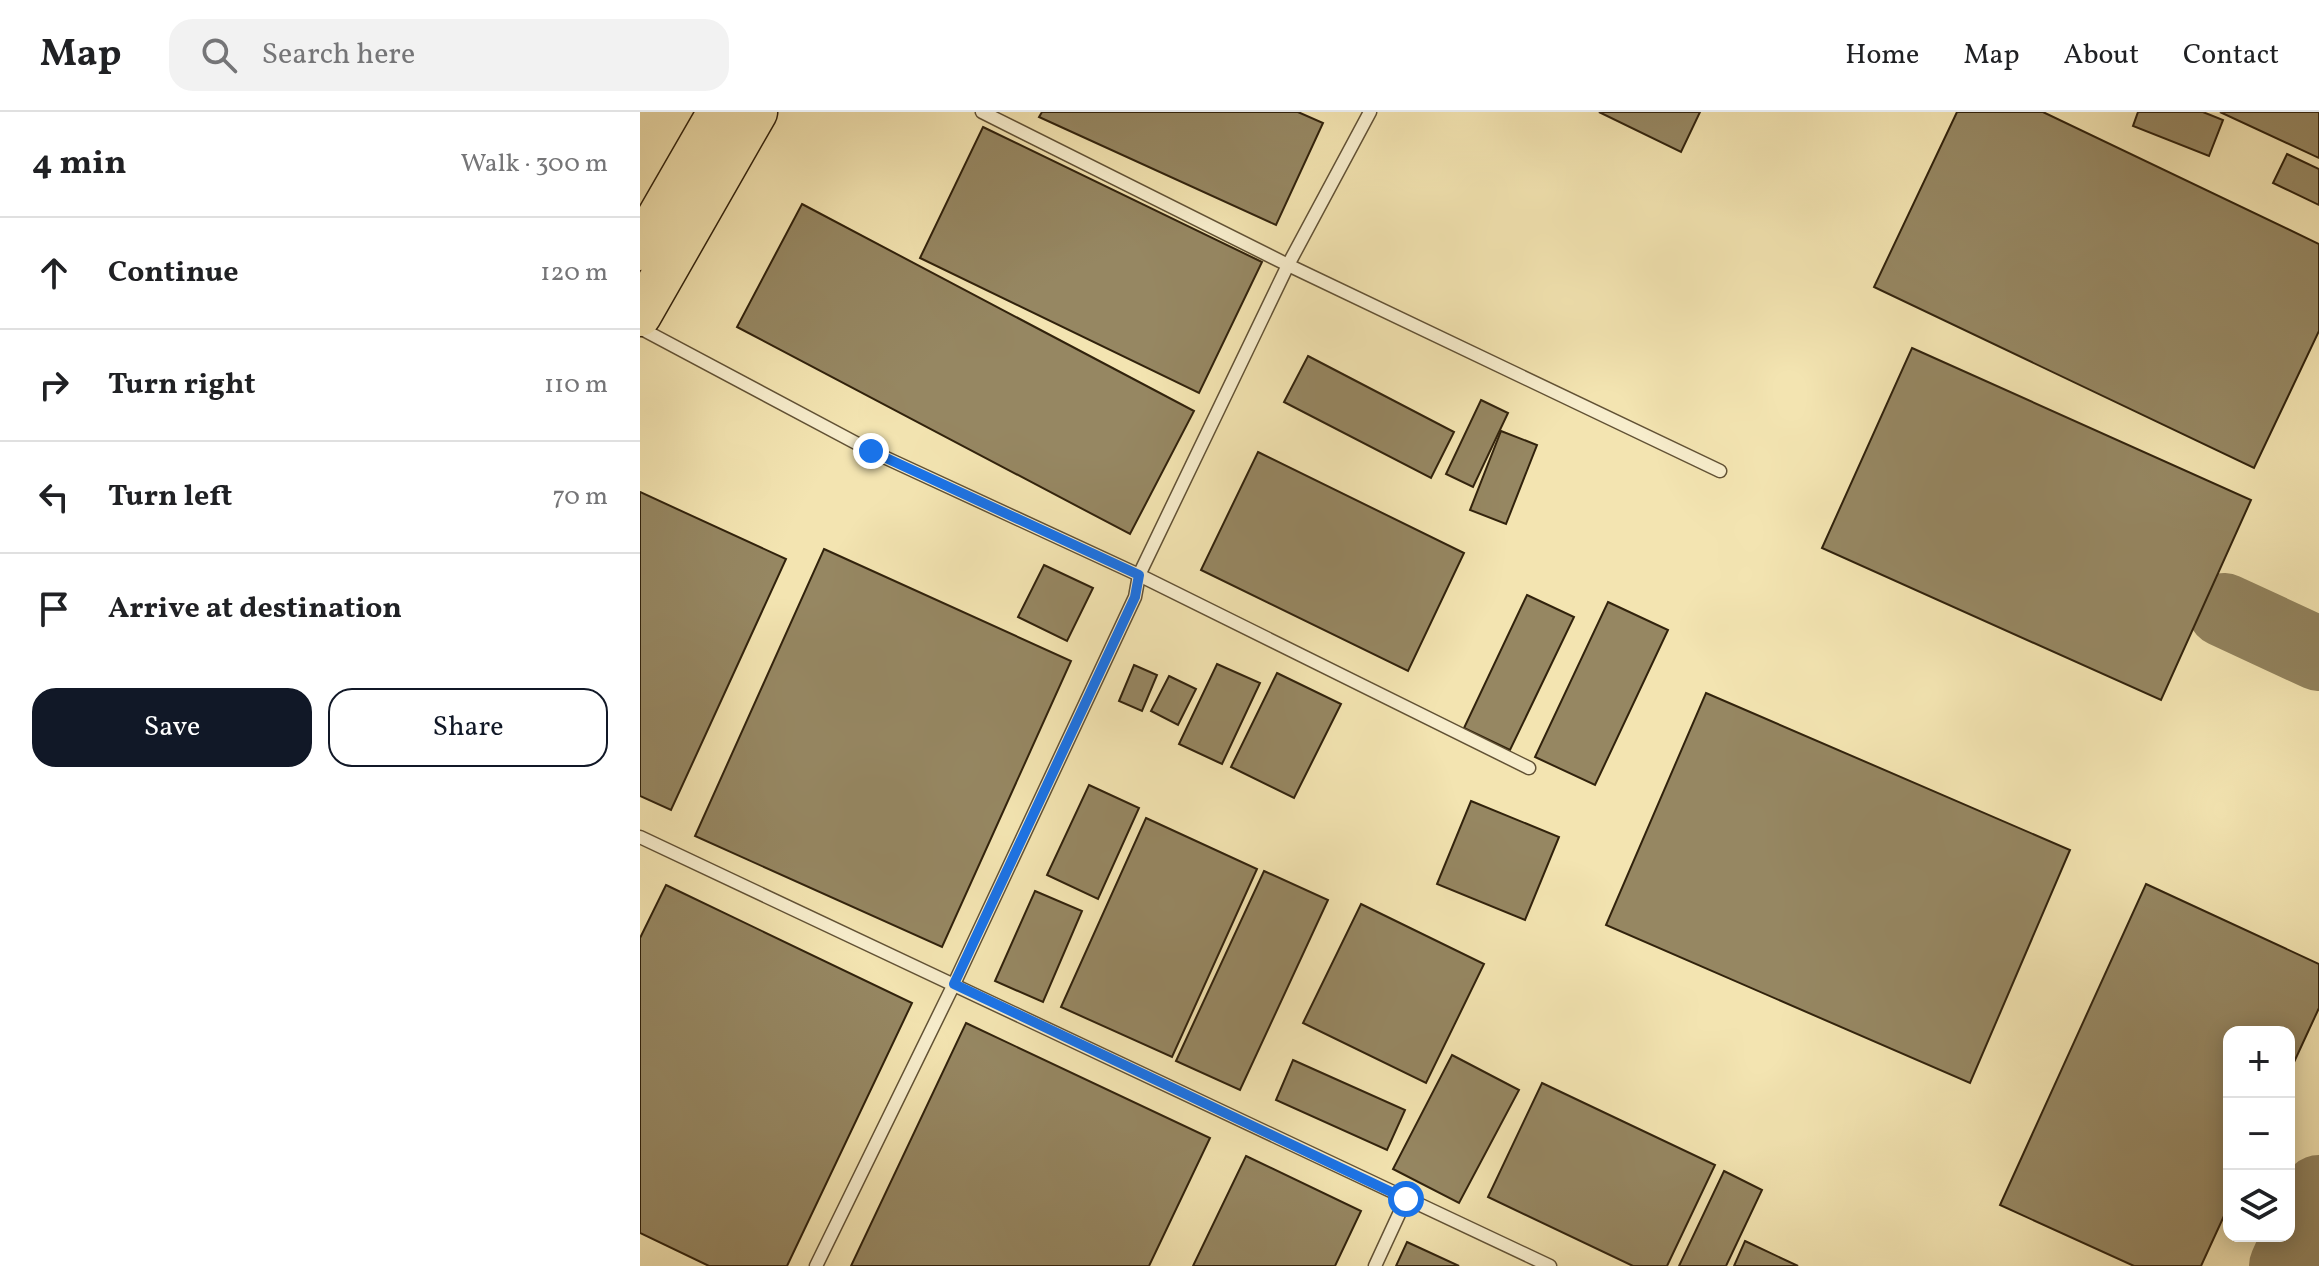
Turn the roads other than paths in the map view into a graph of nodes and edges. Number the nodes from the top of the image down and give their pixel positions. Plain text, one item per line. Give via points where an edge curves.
1 (719, 112) edge
2 (756, 112) edge
3 (982, 112) edge
4 (1370, 112) edge
5 (641, 246) edge
6 (1288, 265) junction
7 (640, 315) edge
8 (640, 328) edge
9 (1720, 471) dead end
10 (1139, 575) junction
11 (1529, 768) dead end
12 (640, 837) edge
13 (954, 984) junction
14 (1406, 1199) junction
15 (816, 1266) edge
16 (1375, 1266) edge
17 (1550, 1266) edge

1 - 5 main road
2 - 7 main road
3 - 6 lane
4 - 6 lane
6 - 9 lane
6 - 10 lane
8 - 10 lane via 871,451
10 - 11 lane
10 - 13 lane via 1135,597
12 - 13 lane
13 - 14 lane
13 - 15 lane
14 - 16 lane
14 - 17 lane

